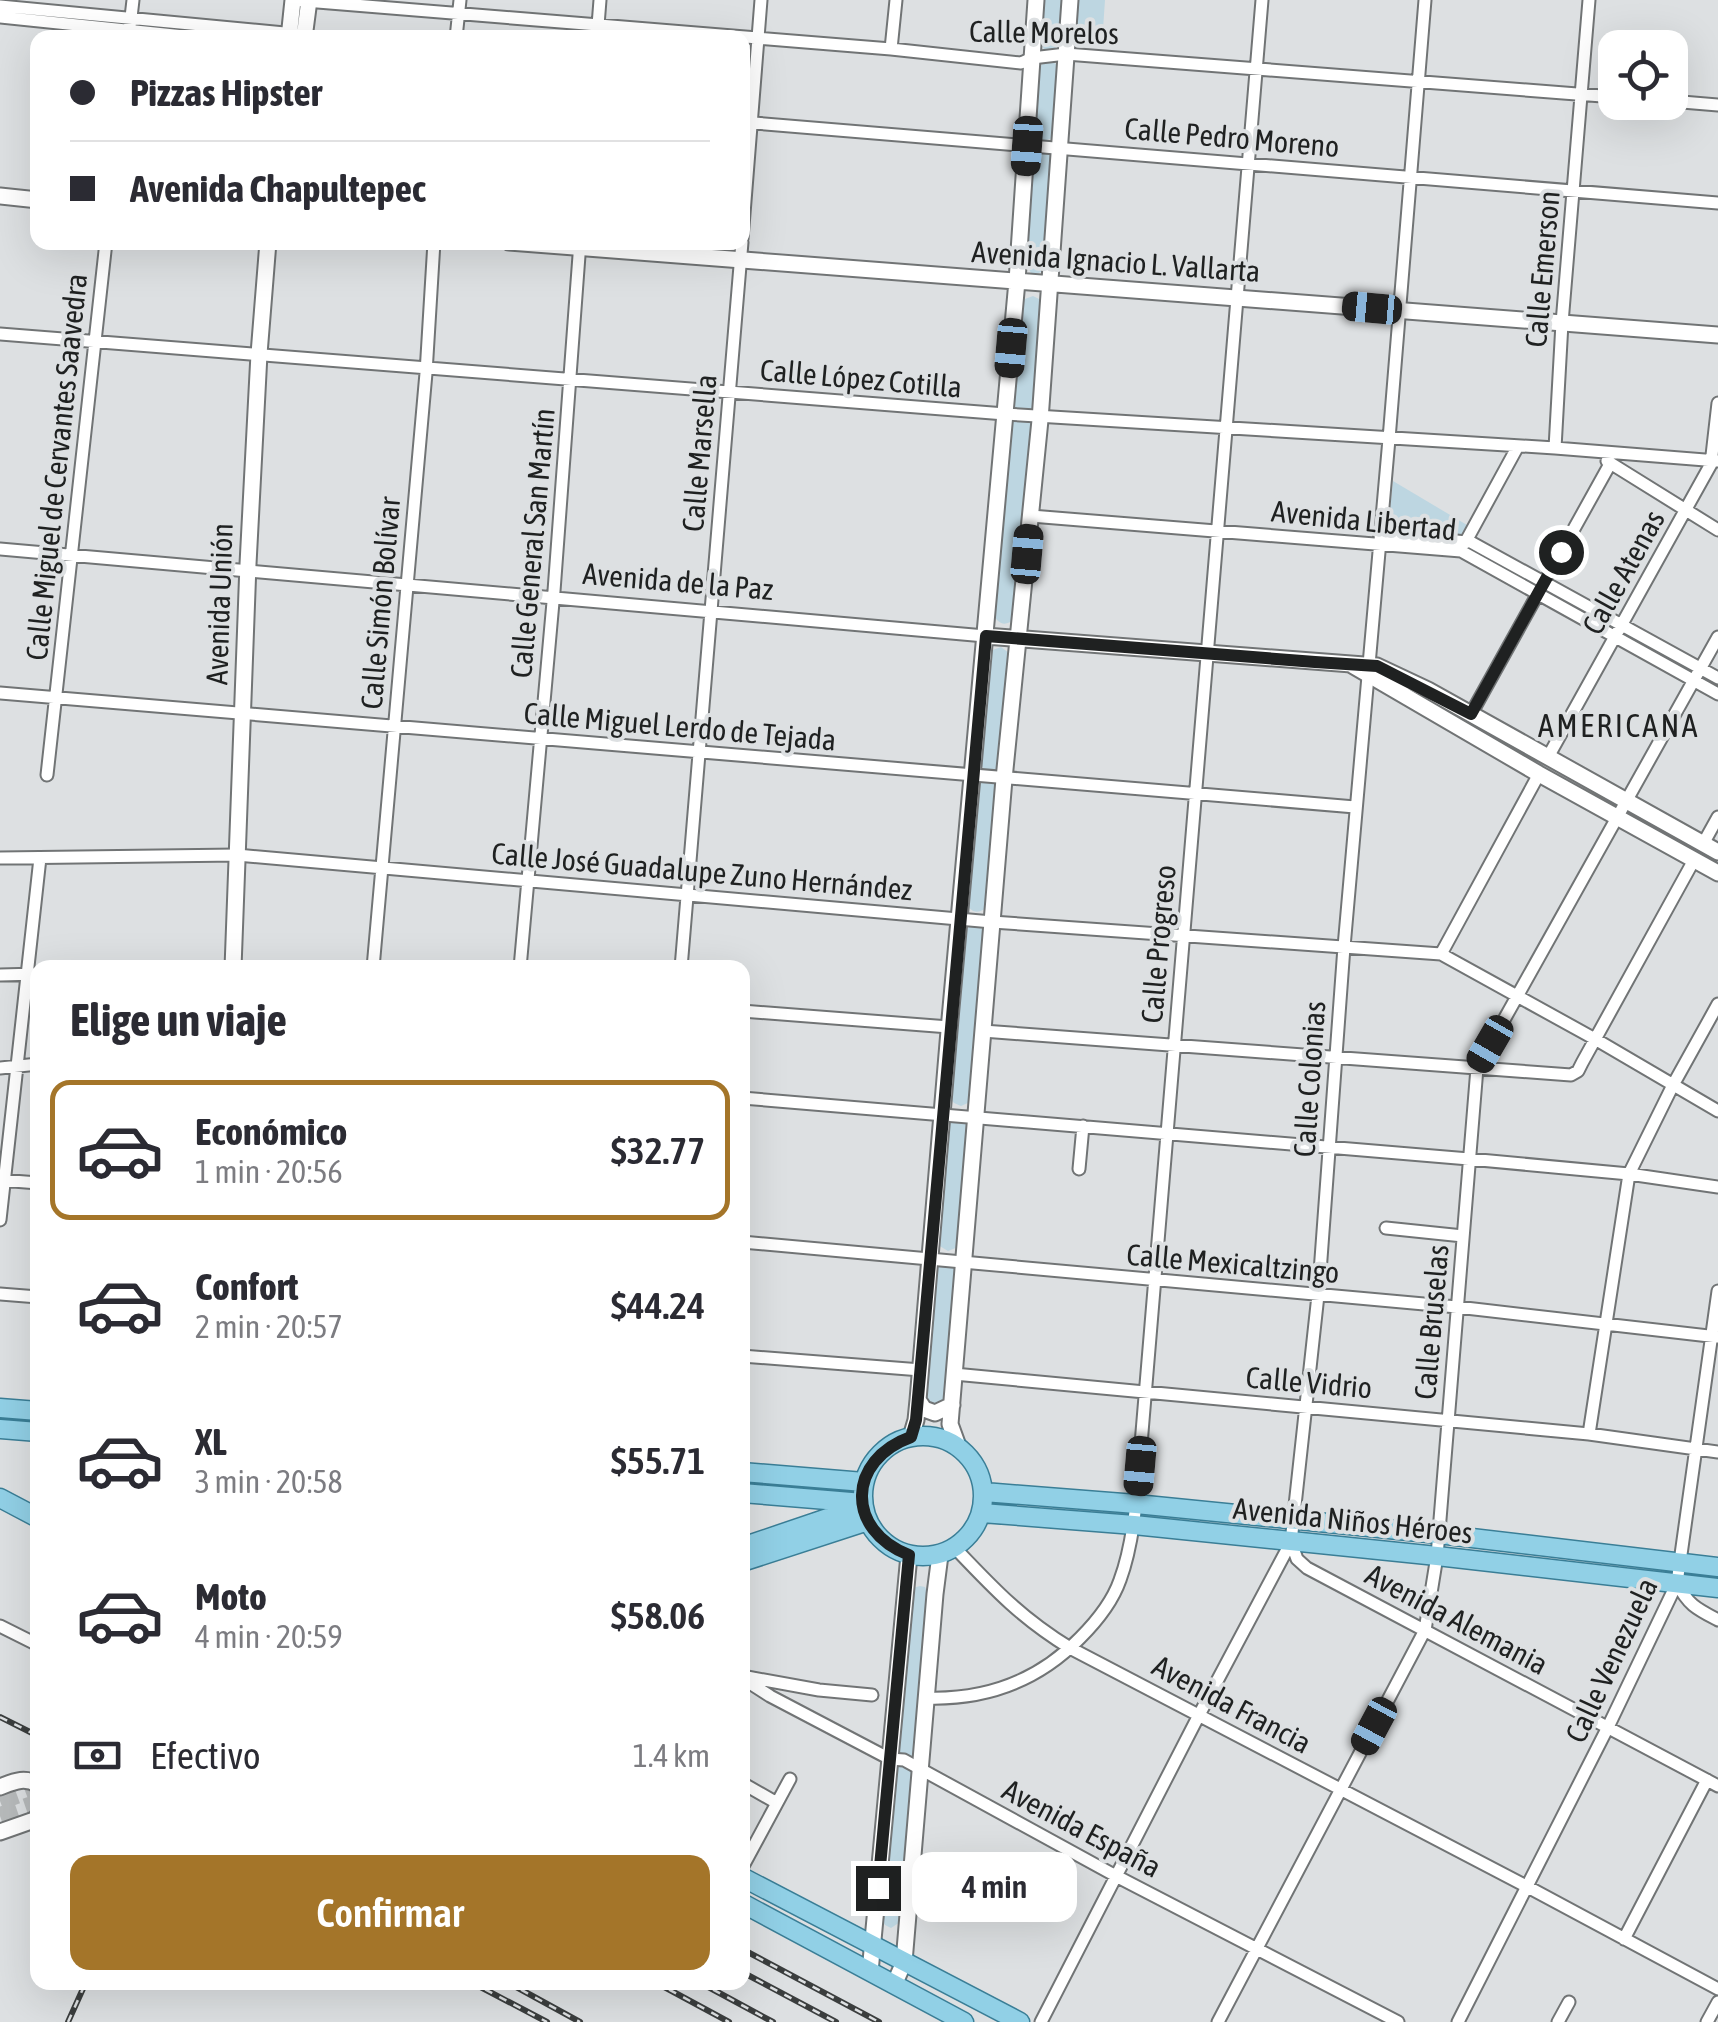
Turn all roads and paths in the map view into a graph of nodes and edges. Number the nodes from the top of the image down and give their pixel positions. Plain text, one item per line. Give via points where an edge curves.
1 (132, 0) edge
2 (460, 0) edge
3 (600, 0) edge
4 (760, 0) edge
5 (896, 0) edge
6 (1036, 0) edge
7 (1070, 0) edge
8 (1262, 0) edge
9 (1425, 0) edge
10 (1589, 0) edge
11 (301, 1) edge
12 (0, 6) edge
13 (458, 14) junction
14 (0, 17) edge
15 (129, 29) edge
16 (298, 30) edge
17 (457, 30) edge
18 (582, 30) edge
19 (598, 30) edge
20 (750, 38) edge
21 (758, 38) junction
22 (891, 49) junction
23 (1066, 54) junction
24 (1032, 58) junction
25 (1256, 68) junction
26 (1418, 80) junction
27 (1581, 94) junction
28 (1598, 96) edge
29 (750, 100) edge
30 (1688, 102) edge
31 (1718, 105) edge
32 (750, 123) edge
33 (1027, 146) junction
34 (1060, 148) junction
35 (1248, 164) junction
36 (1410, 178) junction
37 (1573, 191) junction
38 (0, 196) edge
39 (30, 199) edge
40 (1718, 203) edge
41 (105, 250) edge
42 (267, 250) edge
43 (433, 250) edge
44 (580, 250) edge
45 (634, 250) edge
46 (742, 250) edge
47 (741, 260) junction
48 (1017, 281) junction
49 (1051, 284) junction
50 (1237, 298) junction
51 (1399, 311) junction
52 (1562, 323) junction
53 (0, 334) edge
54 (1718, 336) edge
55 (94, 341) junction
56 (258, 354) junction
57 (426, 368) junction
58 (570, 380) junction
59 (730, 392) junction
60 (1718, 403) edge
61 (1005, 414) junction
62 (1040, 416) junction
63 (1226, 427) junction
64 (1389, 439) junction
65 (1518, 446) junction
66 (1554, 448) junction
67 (1590, 451) junction
68 (1716, 460) edge
69 (1610, 464) junction
70 (1685, 512) junction
71 (1031, 516) junction
72 (1718, 530) edge
73 (1218, 531) junction
74 (1379, 539) junction
75 (1464, 544) junction
76 (0, 549) edge
77 (71, 556) junction
78 (247, 571) junction
79 (406, 585) junction
80 (1541, 588) junction
81 (552, 598) junction
82 (710, 611) junction
83 (1619, 631) junction
84 (986, 636) junction
85 (1718, 636) edge
86 (1020, 639) junction
87 (1207, 654) junction
88 (1367, 670) junction
89 (1697, 674) junction
90 (1718, 678) edge
91 (0, 693) edge
92 (1718, 694) edge
93 (56, 698) junction
94 (242, 714) junction
95 (1471, 714) junction
96 (393, 727) junction
97 (540, 739) junction
98 (699, 753) junction
99 (1548, 757) junction
100 (47, 774) dead end
101 (1539, 774) junction
102 (973, 776) junction
103 (1004, 779) junction
104 (1196, 794) junction
105 (1626, 801) junction
106 (1356, 807) junction
107 (1618, 817) junction
108 (1718, 817) edge
109 (1711, 848) edge
110 (237, 855) junction
111 (0, 858) edge
112 (40, 858) junction
113 (1694, 860) junction
114 (381, 868) junction
115 (1718, 873) edge
116 (527, 881) junction
117 (687, 895) junction
118 (960, 919) junction
119 (992, 922) junction
120 (1184, 936) junction
121 (1344, 947) junction
122 (1441, 954) junction
123 (33, 960) edge
124 (233, 960) edge
125 (374, 960) edge
126 (521, 960) edge
127 (682, 960) edge
128 (30, 974) edge
129 (0, 976) edge
130 (30, 986) edge
131 (1518, 996) junction
132 (1718, 1004) edge
133 (750, 1012) edge
134 (949, 1027) junction
135 (983, 1031) junction
136 (1595, 1039) junction
137 (1174, 1046) junction
138 (1336, 1058) junction
139 (30, 1065) edge
140 (17, 1066) junction
141 (0, 1068) edge
142 (1477, 1068) junction
143 (1673, 1085) junction
144 (750, 1099) edge
145 (1718, 1112) edge
146 (942, 1114) junction
147 (976, 1117) junction
148 (1083, 1126) junction
149 (1167, 1133) junction
150 (1329, 1146) junction
151 (1470, 1159) junction
152 (1078, 1168) dead end
153 (1629, 1174) junction
154 (2, 1180) edge
155 (30, 1182) edge
156 (1718, 1188) edge
157 (0, 1220) edge
158 (1386, 1228) dead end
159 (1463, 1236) junction
160 (750, 1243) edge
161 (930, 1258) junction
162 (964, 1262) junction
163 (1155, 1281) junction
164 (1718, 1291) edge
165 (0, 1294) edge
166 (30, 1296) edge
167 (1318, 1296) junction
168 (1458, 1307) junction
169 (1606, 1324) junction
170 (1715, 1337) edge
171 (750, 1357) edge
172 (921, 1370) junction
173 (954, 1374) junction
174 (1146, 1392) junction
175 (918, 1400) junction
176 (952, 1405) junction
177 (1307, 1407) junction
178 (0, 1408) edge
179 (30, 1410) edge
180 (1448, 1421) junction
181 (0, 1429) edge
182 (30, 1431) edge
183 (1589, 1434) junction
184 (911, 1437) junction
185 (958, 1446) junction
186 (1696, 1449) junction
187 (1718, 1452) edge
188 (750, 1473) edge
189 (864, 1482) junction
190 (984, 1492) junction
191 (750, 1494) edge
192 (0, 1498) edge
193 (1136, 1504) junction
194 (865, 1510) junction
195 (982, 1513) junction
196 (30, 1514) edge
197 (1295, 1520) junction
198 (1134, 1526) junction
199 (1438, 1534) junction
200 (1291, 1542) junction
201 (750, 1545) edge
202 (947, 1552) junction
203 (909, 1555) junction
204 (1436, 1556) junction
205 (750, 1559) edge
206 (1680, 1561) junction
207 (1718, 1567) edge
208 (1677, 1583) junction
209 (1718, 1588) edge
210 (905, 1591) junction
211 (934, 1594) junction
212 (1718, 1620) edge
213 (0, 1626) edge
214 (1425, 1630) junction
215 (30, 1642) edge
216 (1070, 1648) junction
217 (750, 1678) edge
218 (750, 1682) edge
219 (872, 1694) dead end
220 (926, 1698) junction
221 (1199, 1715) junction
222 (1608, 1727) junction
223 (890, 1759) junction
224 (920, 1769) junction
225 (790, 1779) dead end
226 (30, 1780) edge
227 (1712, 1783) edge
228 (0, 1787) edge
229 (750, 1787) edge
230 (1340, 1789) junction
231 (778, 1802) junction
232 (30, 1820) edge
233 (0, 1832) edge
234 (750, 1853) edge
235 (1116, 1876) junction
236 (750, 1881) edge
237 (1526, 1886) junction
238 (750, 1907) edge
239 (875, 1920) junction
240 (907, 1923) junction
241 (1624, 1939) junction
242 (872, 1944) junction
243 (1258, 1949) junction
244 (904, 1962) junction
245 (870, 1972) junction
246 (894, 1984) junction
247 (1718, 1990) edge
248 (1569, 2002) dead end
249 (1718, 2002) edge
250 (964, 2022) edge
251 (1020, 2022) edge
252 (1042, 2022) edge
253 (1218, 2022) edge
254 (1398, 2022) edge
255 (1458, 2022) edge
256 (1558, 2022) edge
257 (1707, 2022) edge

1 - 15 street
2 - 13 street
3 - 19 street
4 - 21 street, Calle Marsella
5 - 22 street
6 - 24 street
7 - 23 street
8 - 25 street, Calle Progreso
9 - 26 street, Calle Colonias
10 - 27 street, Calle Emerson
11 - 13 street, Calle Morelos
11 - 16 street
12 - 15 street
13 - 17 street
13 - 18 street, Calle Morelos
14 - 15 street
20 - 21 street, Calle Morelos
21 - 22 street, Calle Morelos
21 - 29 street, Calle Marsella
22 - 24 street, Calle Morelos via 1021,63
23 - 24 street, Calle Morelos
23 - 25 street, Calle Morelos
23 - 34 street
24 - 33 street
25 - 26 street, Calle Morelos
25 - 35 street, Calle Progreso
26 - 27 street, Calle Morelos
26 - 36 street, Calle Colonias
27 - 28 street, Calle Morelos
27 - 37 street, Calle Emerson
30 - 31 street
32 - 33 street, Calle Pedro Moreno
33 - 34 street, Calle Pedro Moreno
33 - 48 street
34 - 35 street, Calle Pedro Moreno
34 - 49 street
35 - 36 street, Calle Pedro Moreno
35 - 50 street, Calle Progreso
36 - 37 street, Calle Pedro Moreno
36 - 51 street, Calle Colonias
37 - 40 street, Calle Pedro Moreno
37 - 52 street, Calle Emerson
38 - 39 street
41 - 55 street, Calle Miguel de Cervantes Saavedra
42 - 56 street, Avenida Unión
43 - 57 street, Calle Simón Bolívar
44 - 58 street, Calle General San Martín
45 - 47 street, Avenida Ignacio L. Vallarta
46 - 47 street, Calle Marsella
47 - 48 street, Avenida Ignacio L. Vallarta
47 - 59 street, Calle Marsella
48 - 49 street, Avenida Ignacio L. Vallarta
48 - 61 street
49 - 50 street, Avenida Ignacio L. Vallarta
49 - 62 street
50 - 51 street, Avenida Ignacio L. Vallarta
50 - 63 street, Calle Progreso
51 - 52 street, Avenida Ignacio L. Vallarta
51 - 64 street, Calle Colonias
52 - 54 street, Avenida Ignacio L. Vallarta
52 - 66 street, Calle Emerson
53 - 55 street, Calle López Cotilla
55 - 56 street, Calle López Cotilla
55 - 77 street, Calle Miguel de Cervantes Saavedra
56 - 57 street, Calle López Cotilla
56 - 78 street, Avenida Unión
57 - 58 street, Calle López Cotilla
57 - 79 street, Calle Simón Bolívar
58 - 59 street, Calle López Cotilla
58 - 81 street, Calle General San Martín
59 - 61 street, Calle López Cotilla
59 - 82 street, Calle Marsella
60 - 68 street, Calle Atenas
61 - 62 street, Calle López Cotilla
61 - 84 street
62 - 63 street, Calle López Cotilla
62 - 71 street
63 - 64 street, Calle López Cotilla
63 - 73 street, Calle Progreso
64 - 65 street, Calle López Cotilla
64 - 74 street, Calle Colonias
65 - 66 street, Calle López Cotilla
65 - 75 street
66 - 67 street, Calle López Cotilla
67 - 68 street, Calle López Cotilla
67 - 69 street
68 - 70 street, Calle Atenas
69 - 70 street
69 - 80 street
70 - 72 street
70 - 83 street, Calle Atenas
71 - 73 street, Avenida Libertad
71 - 86 street
73 - 74 street, Avenida Libertad
73 - 87 street, Calle Progreso
74 - 75 street, Avenida Libertad
74 - 88 street, Calle Colonias
75 - 80 street, Avenida Libertad
76 - 77 street, Avenida de la Paz
77 - 78 street, Avenida de la Paz
77 - 93 street, Calle Miguel de Cervantes Saavedra
78 - 79 street, Avenida de la Paz
78 - 94 street, Avenida Unión
79 - 81 street, Avenida de la Paz
79 - 96 street, Calle Simón Bolívar
80 - 83 street, Avenida Libertad
80 - 95 street
81 - 82 street, Avenida de la Paz
81 - 97 street, Calle General San Martín
82 - 84 street, Avenida de la Paz
82 - 98 street, Calle Marsella
83 - 89 street, Avenida Libertad
83 - 99 street, Calle Atenas
84 - 86 street, Avenida de la Paz
84 - 102 street
85 - 89 street, Calle Bruselas
86 - 87 street, Avenida de la Paz
86 - 103 street
87 - 88 street, Avenida de la Paz
87 - 104 street, Calle Progreso
88 - 95 street, Avenida de la Paz via 1428,690
88 - 101 street, Avenida de la Paz
88 - 106 street, Calle Colonias
89 - 90 street, Avenida Libertad
89 - 92 street, Avenida Libertad
89 - 105 street, Calle Bruselas
91 - 93 street, Calle Miguel Lerdo de Tejada
93 - 94 street, Calle Miguel Lerdo de Tejada
93 - 100 street, Calle Miguel de Cervantes Saavedra
94 - 96 street, Calle Miguel Lerdo de Tejada
94 - 110 street, Avenida Unión
95 - 99 street, Avenida de la Paz
96 - 97 street, Calle Miguel Lerdo de Tejada
96 - 114 street, Calle Simón Bolívar
97 - 98 street, Calle Miguel Lerdo de Tejada
97 - 116 street, Calle General San Martín
98 - 102 street, Calle Miguel Lerdo de Tejada
98 - 117 street, Calle Marsella
99 - 105 street, Avenida de la Paz
101 - 107 street, Avenida de la Paz
101 - 122 street
102 - 103 street, Calle Miguel Lerdo de Tejada
102 - 118 street
103 - 104 street, Calle Miguel Lerdo de Tejada
103 - 119 street
104 - 106 street, Calle Miguel Lerdo de Tejada
104 - 120 street, Calle Progreso
105 - 107 street, Calle Bruselas
105 - 109 street, Avenida de la Paz
106 - 121 street, Calle Colonias
107 - 113 street, Avenida de la Paz
107 - 131 street, Calle Bruselas
108 - 109 street
110 - 112 street, Calle José Guadalupe Zuno Hernández
110 - 114 street, Calle José Guadalupe Zuno Hernández
110 - 124 street, Avenida Unión
111 - 112 street, Calle José Guadalupe Zuno Hernández
112 - 123 street
113 - 115 street, Avenida de la Paz
113 - 136 street
114 - 116 street, Calle José Guadalupe Zuno Hernández
114 - 125 street, Calle Simón Bolívar
116 - 117 street, Calle José Guadalupe Zuno Hernández
116 - 126 street, Calle General San Martín
117 - 118 street, Calle José Guadalupe Zuno Hernández
117 - 127 street, Calle Marsella
118 - 119 street, Calle José Guadalupe Zuno Hernández
118 - 134 street
119 - 120 street, Calle José Guadalupe Zuno Hernández
119 - 135 street
120 - 121 street, Calle José Guadalupe Zuno Hernández
120 - 137 street, Calle Progreso
121 - 122 street, Calle José Guadalupe Zuno Hernández
121 - 138 street, Calle Colonias
122 - 131 street, Calle José Guadalupe Zuno Hernández
128 - 129 street
130 - 140 street
131 - 136 street, Calle José Guadalupe Zuno Hernández
131 - 142 street, Calle Bruselas
132 - 143 street
133 - 134 street
134 - 146 street
135 - 137 street
135 - 147 street
136 - 142 street via 1570,1075
136 - 143 street, Calle José Guadalupe Zuno Hernández
137 - 138 street
137 - 149 street, Calle Progreso
138 - 142 street
138 - 150 street, Calle Colonias
139 - 140 street
140 - 141 street
140 - 154 street
142 - 151 street, Calle Bruselas
143 - 145 street, Calle José Guadalupe Zuno Hernández
143 - 153 street
144 - 146 street
146 - 147 street
146 - 161 street
147 - 148 street
147 - 162 street
148 - 149 street
148 - 152 street
149 - 150 street
149 - 163 street, Calle Progreso
150 - 151 street
150 - 167 street, Calle Colonias
151 - 153 street
151 - 159 street, Calle Bruselas
153 - 156 street
153 - 169 street
154 - 155 street
154 - 157 street
158 - 159 street
159 - 168 street, Calle Bruselas
160 - 161 street, Calle Mexicaltzingo
161 - 162 street, Calle Mexicaltzingo
161 - 172 street
162 - 163 street, Calle Mexicaltzingo
162 - 173 street
163 - 167 street, Calle Mexicaltzingo
163 - 174 street, Calle Progreso
164 - 170 street, Calle Venezuela
165 - 166 street
167 - 168 street, Calle Mexicaltzingo
167 - 177 street, Calle Colonias
168 - 169 street, Calle Mexicaltzingo
168 - 180 street, Calle Bruselas
169 - 170 street, Calle Mexicaltzingo
169 - 183 street
170 - 186 street, Calle Venezuela
171 - 172 street
172 - 175 street
173 - 174 street, Calle Vidrio
173 - 176 street
174 - 177 street, Calle Vidrio
174 - 193 street, Calle Progreso
175 - 176 street via 935,1413
175 - 184 street
176 - 185 street
177 - 180 street, Calle Vidrio
177 - 197 street, Calle Colonias
178 - 179 main road
180 - 183 street, Calle Vidrio
180 - 199 street, Calle Bruselas
181 - 182 main road
183 - 186 street, Calle Vidrio
184 - 185 main road
184 - 189 main road via 881,1453
185 - 190 main road via 976,1466
186 - 187 street, Calle Vidrio
186 - 206 street, Calle Venezuela
188 - 189 main road
189 - 194 main road
190 - 193 main road, Avenida Niños Héroes
190 - 195 main road
191 - 194 main road
192 - 196 main road
193 - 197 main road, Avenida Niños Héroes
193 - 198 street, Calle Progreso
194 - 201 main road
194 - 203 main road via 882,1541
194 - 205 main road
195 - 198 main road, Avenida Niños Héroes
195 - 202 main road
197 - 199 main road, Avenida Niños Héroes
197 - 200 street, Calle Colonias
198 - 200 main road, Avenida Niños Héroes
198 - 216 street, Calle Progreso via 1115,1593
199 - 204 street, Calle Bruselas
199 - 206 main road, Avenida Niños Héroes
200 - 204 main road, Avenida Niños Héroes
200 - 214 street, Avenida Alemania via 1307,1568
200 - 221 street, Calle Colonias
202 - 203 main road
202 - 211 street
202 - 216 street, Avenida Francia
203 - 210 street
204 - 208 main road, Avenida Niños Héroes
204 - 214 street, Calle Bruselas
206 - 207 main road, Avenida Niños Héroes
206 - 208 street, Calle Venezuela
208 - 209 main road, Avenida Niños Héroes
208 - 212 street via 1694,1607
208 - 222 street, Calle Venezuela
210 - 211 street via 921,1583
210 - 223 street
211 - 220 street
213 - 215 street
214 - 222 street, Avenida Alemania
214 - 230 street, Calle Bruselas
216 - 220 street, Calle Progreso via 1001,1690
216 - 221 street, Avenida Francia
217 - 219 street
218 - 223 street, Avenida España
220 - 224 street
221 - 230 street, Avenida Francia
221 - 235 street, Calle Colonias
222 - 227 street, Avenida Alemania
222 - 237 street, Calle Venezuela
223 - 224 street, Avenida España
223 - 239 street
224 - 235 street, Avenida España
224 - 240 street
225 - 231 street
226 - 228 street
227 - 241 street
229 - 231 street
230 - 237 street, Avenida Francia
230 - 243 street, Calle Bruselas
231 - 234 street
232 - 233 street
235 - 243 street, Avenida España
235 - 252 street, Calle Colonias
236 - 242 main road
237 - 241 street, Avenida Francia
237 - 255 street, Calle Venezuela
238 - 245 main road
239 - 240 street via 890,1929
239 - 242 street
240 - 244 street
241 - 247 street, Avenida Francia
242 - 244 main road
242 - 245 street
243 - 253 street, Calle Bruselas
243 - 254 street, Avenida España
244 - 246 street
244 - 251 main road
245 - 246 main road
246 - 250 main road
248 - 256 street
249 - 257 street

